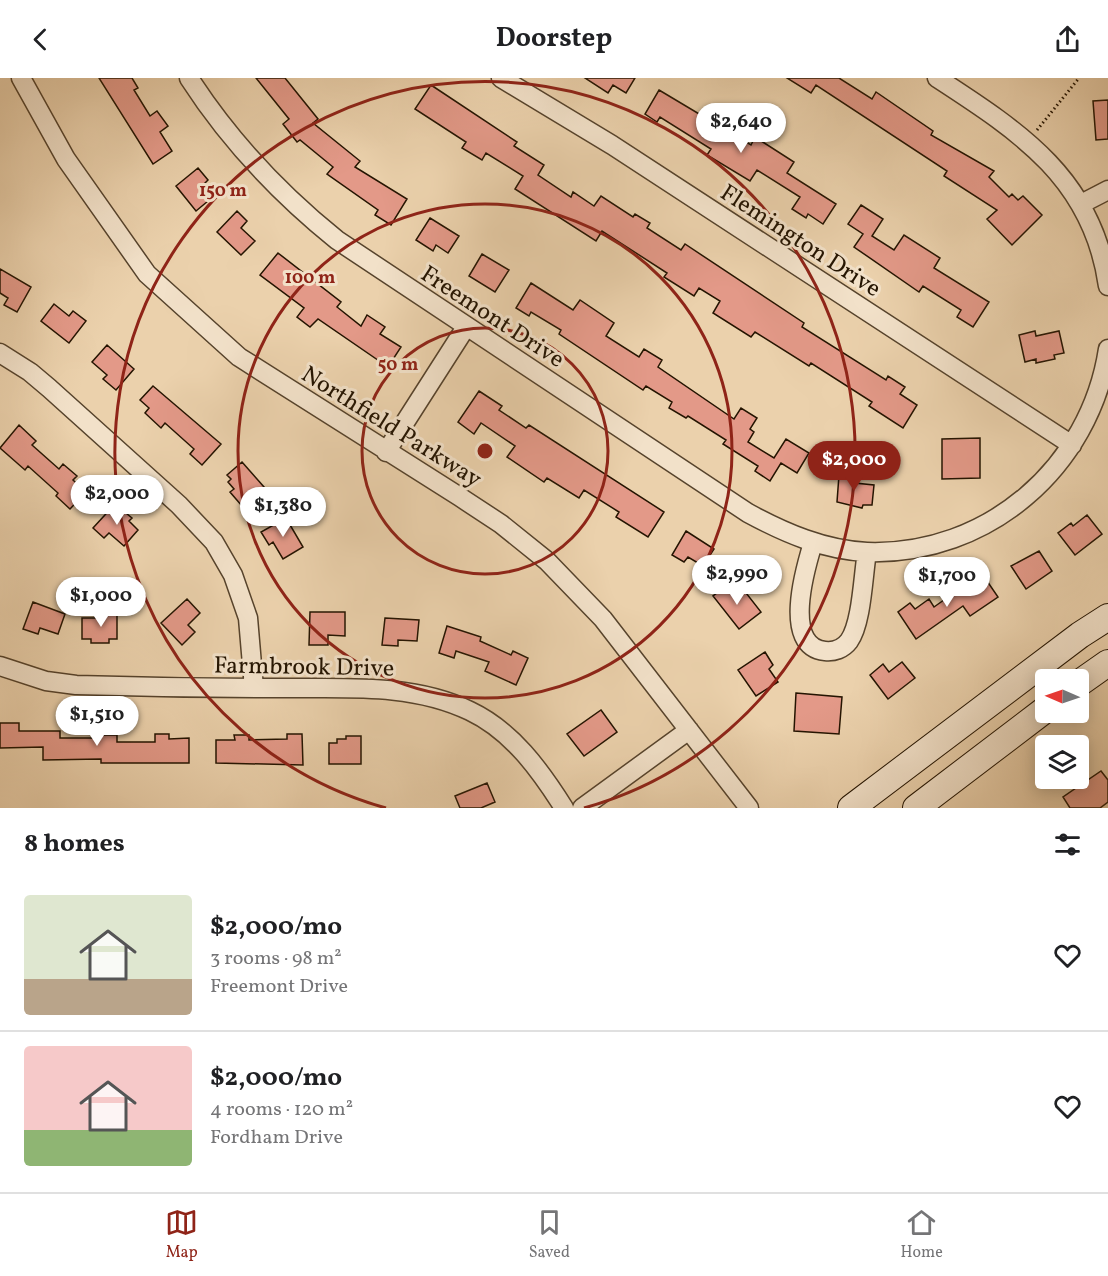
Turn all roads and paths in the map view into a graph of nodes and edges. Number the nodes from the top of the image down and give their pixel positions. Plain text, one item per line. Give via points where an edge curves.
1 (21, 78) edge
2 (189, 78) edge
3 (501, 78) edge
4 (937, 78) edge
5 (1079, 78) edge
6 (1035, 132) dead end
7 (1108, 190) edge
8 (1081, 204) junction
9 (1108, 286) edge
10 (466, 327) junction
11 (1108, 349) edge
12 (0, 353) edge
13 (1072, 446) junction
14 (386, 452) junction
15 (813, 543) junction
16 (867, 552) junction
17 (1108, 616) edge
18 (1108, 663) edge
19 (0, 666) edge
20 (1089, 676) edge
21 (254, 688) junction
22 (1035, 718) edge
23 (689, 730) junction
24 (564, 808) edge
25 (582, 808) edge
26 (748, 808) edge
27 (851, 808) edge
28 (916, 808) edge

1 - 14 street, Northfield Parkway via 66,159 147,274 239,357
2 - 10 street, Freemont Drive via 234,140 305,214
3 - 13 street, Flemington Drive via 612,145
4 - 8 street via 1033,145 1063,176
5 - 6 path
7 - 8 street
8 - 9 street via 1102,254
10 - 14 street
10 - 15 street, Freemont Drive via 748,513
11 - 13 street, Freemont Drive via 1100,387
12 - 21 street via 49,388 179,505 214,542 233,575 248,618
13 - 16 street, Freemont Drive via 1032,493 987,524 940,543
14 - 23 street, Northfield Parkway via 501,524 547,561 603,619
15 - 16 street, Freemont Drive
15 - 16 street via 799,623 803,638 822,651 838,650 850,640
17 - 27 main road
18 - 20 main road
19 - 21 street, Farmbrook Drive via 46,681 76,685
21 - 24 street, Farmbrook Drive via 393,690 450,702 493,725 526,754
22 - 28 main road
23 - 25 street
23 - 26 street, Northfield Parkway

